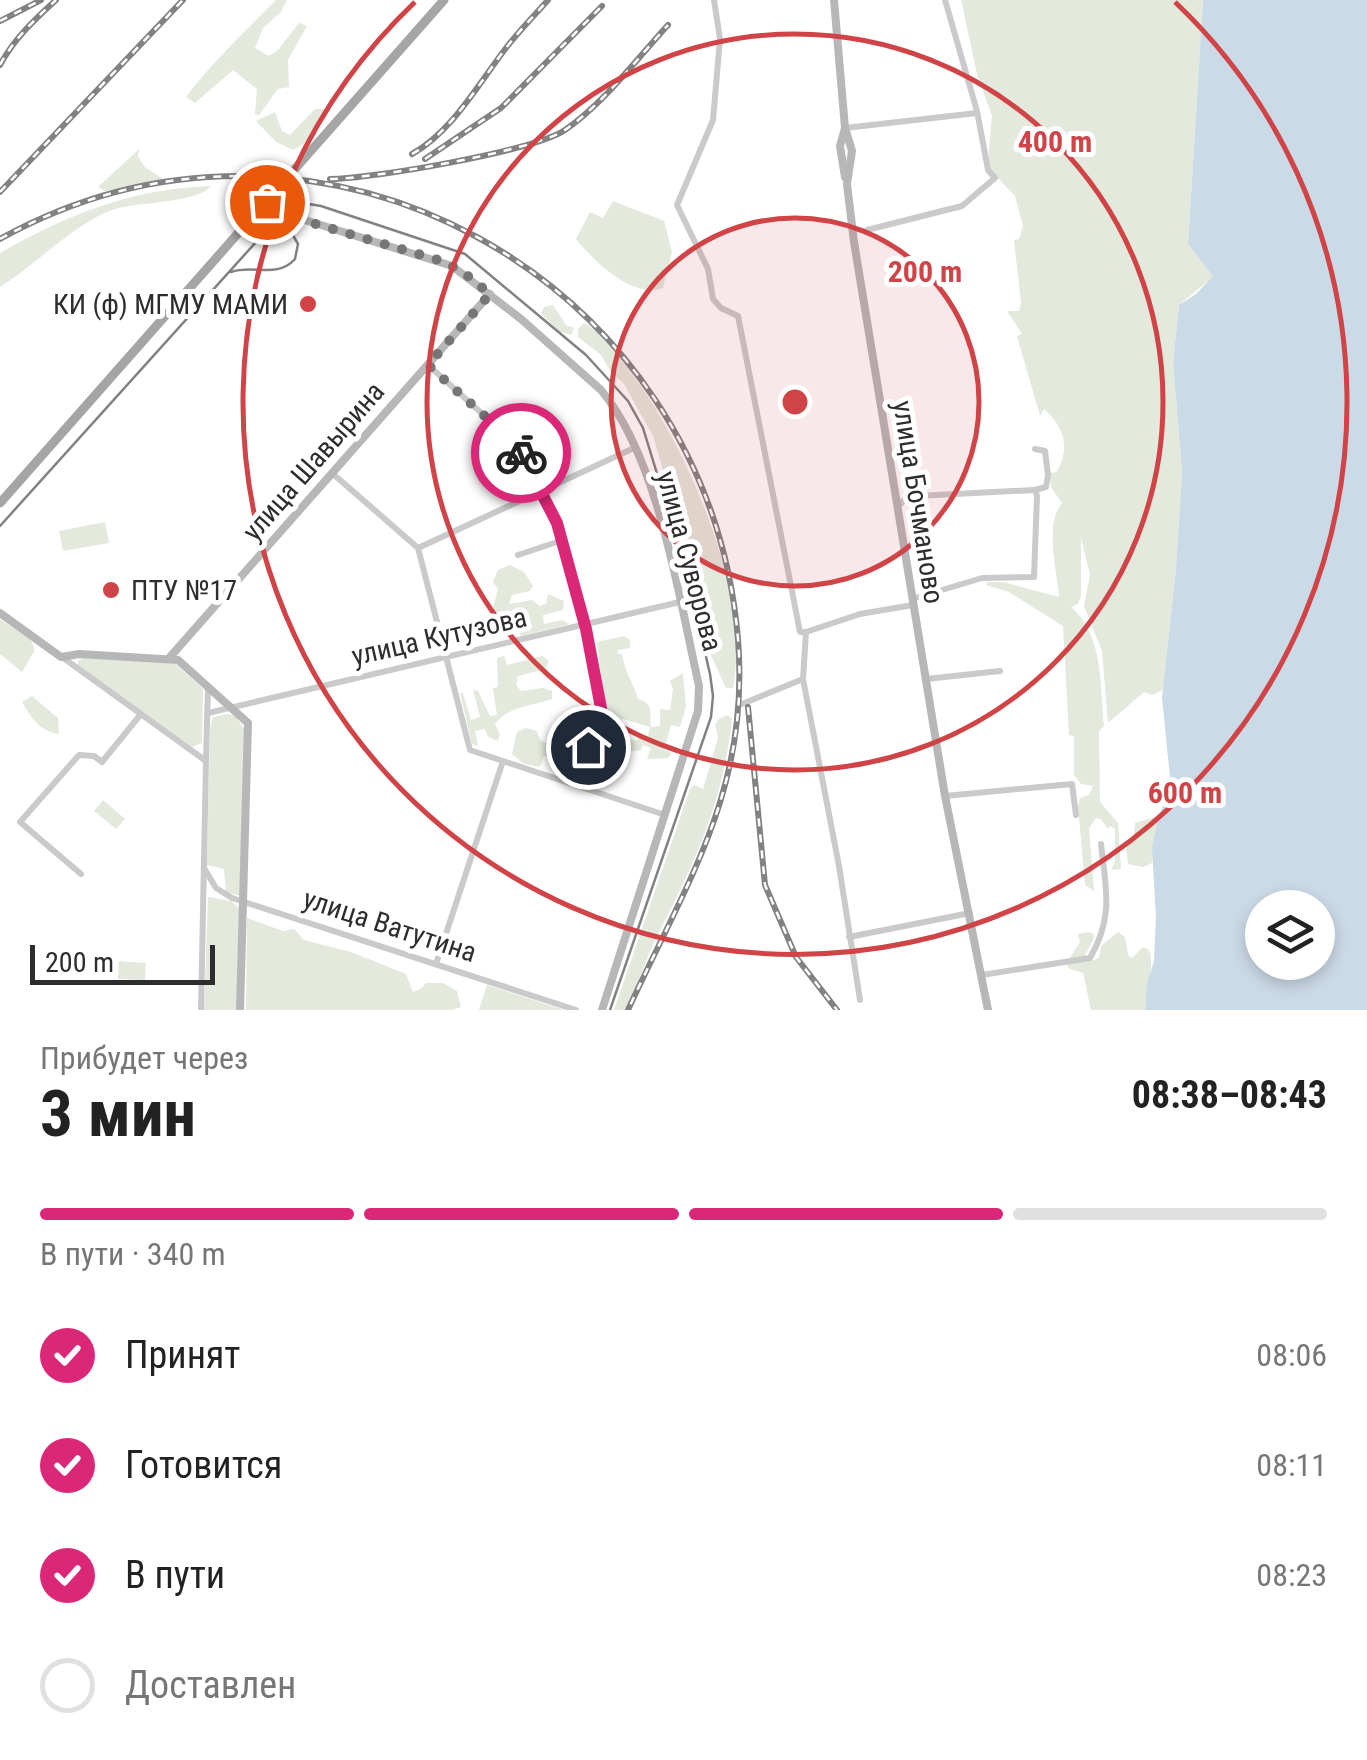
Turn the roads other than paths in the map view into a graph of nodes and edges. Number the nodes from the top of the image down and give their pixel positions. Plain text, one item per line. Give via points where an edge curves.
1 (444, 0) edge
2 (714, 0) edge
3 (834, 0) edge
4 (945, 0) edge
5 (977, 114) junction
6 (845, 128) junction
7 (267, 202) junction
8 (868, 230) dead end
9 (490, 294) junction
10 (428, 365) junction
11 (634, 448) junction
12 (1036, 449) dead end
13 (332, 473) junction
14 (1036, 490) junction
15 (540, 491) junction
16 (0, 503) edge
17 (897, 508) junction
18 (563, 540) junction
19 (418, 548) junction
20 (518, 555) dead end
21 (680, 602) junction
22 (912, 602) junction
23 (0, 614) edge
24 (586, 625) junction
25 (806, 632) junction
26 (61, 657) junction
27 (446, 657) junction
28 (170, 658) junction
29 (1000, 672) dead end
30 (926, 678) junction
31 (803, 679) junction
32 (208, 686) junction
33 (742, 704) dead end
34 (235, 709) junction
35 (141, 714) junction
36 (208, 714) junction
37 (206, 760) junction
38 (503, 760) junction
39 (574, 784) junction
40 (945, 796) junction
41 (665, 815) junction
42 (1076, 815) dead end
43 (1102, 844) dead end
44 (204, 866) junction
45 (81, 874) dead end
46 (243, 901) junction
47 (970, 913) junction
48 (848, 937) junction
49 (436, 964) junction
50 (982, 975) junction
51 (860, 1000) dead end
52 (200, 1010) edge
53 (240, 1010) edge
54 (576, 1010) edge
55 (602, 1010) edge
56 (988, 1010) edge

1 - 7 main road
2 - 25 street via 720,40 713,120 677,205 708,269 712,299 738,316 784,558 800,632
3 - 6 street
4 - 5 street
5 - 6 street
5 - 8 street via 995,178 962,206
6 - 17 street, улица Бочманово via 840,146
7 - 9 street, улица Суворова via 288,216 442,261
7 - 16 main road
9 - 10 street, улица Шавырина
9 - 11 street, улица Суворова via 601,390
10 - 13 street, улица Шавырина
10 - 15 street via 518,446
11 - 15 street
11 - 21 street, улица Суворова
12 - 14 street via 1045,450 1048,475 1046,487
13 - 19 street
13 - 28 street, улица Шавырина
14 - 17 street via 916,496
14 - 22 street via 1034,577 982,578
15 - 18 street
15 - 19 street
17 - 22 street, улица Бочманово
18 - 20 street
18 - 24 street
19 - 27 street
21 - 24 street, улица Кутузова
21 - 41 street, улица Суворова via 699,686 698,711
22 - 25 street
22 - 30 street, улица Бочманово
23 - 26 street
24 - 27 street, улица Кутузова
24 - 39 street via 601,708
25 - 31 street
26 - 28 street
26 - 35 street
27 - 34 street, улица Кутузова
27 - 38 street via 470,750
28 - 32 street
29 - 30 street
30 - 40 street, улица Бочманово
31 - 33 street
31 - 48 street
32 - 34 street
32 - 36 street
34 - 36 street, улица Кутузова
34 - 46 street via 248,723
35 - 37 street
35 - 45 street via 102,762 78,755 20,822
36 - 37 street
37 - 44 street
38 - 39 street
38 - 49 street
39 - 41 street
40 - 42 street via 1072,784
40 - 47 street, улица Бочманово
41 - 55 street, улица Суворова
43 - 50 street via 1105,932 1090,958
44 - 46 street, улица Ватутина via 216,888
44 - 52 street
46 - 49 street, улица Ватутина
46 - 53 street
47 - 48 street
47 - 50 street, улица Бочманово
48 - 51 street
49 - 54 street, улица Ватутина
50 - 56 street, улица Бочманово

